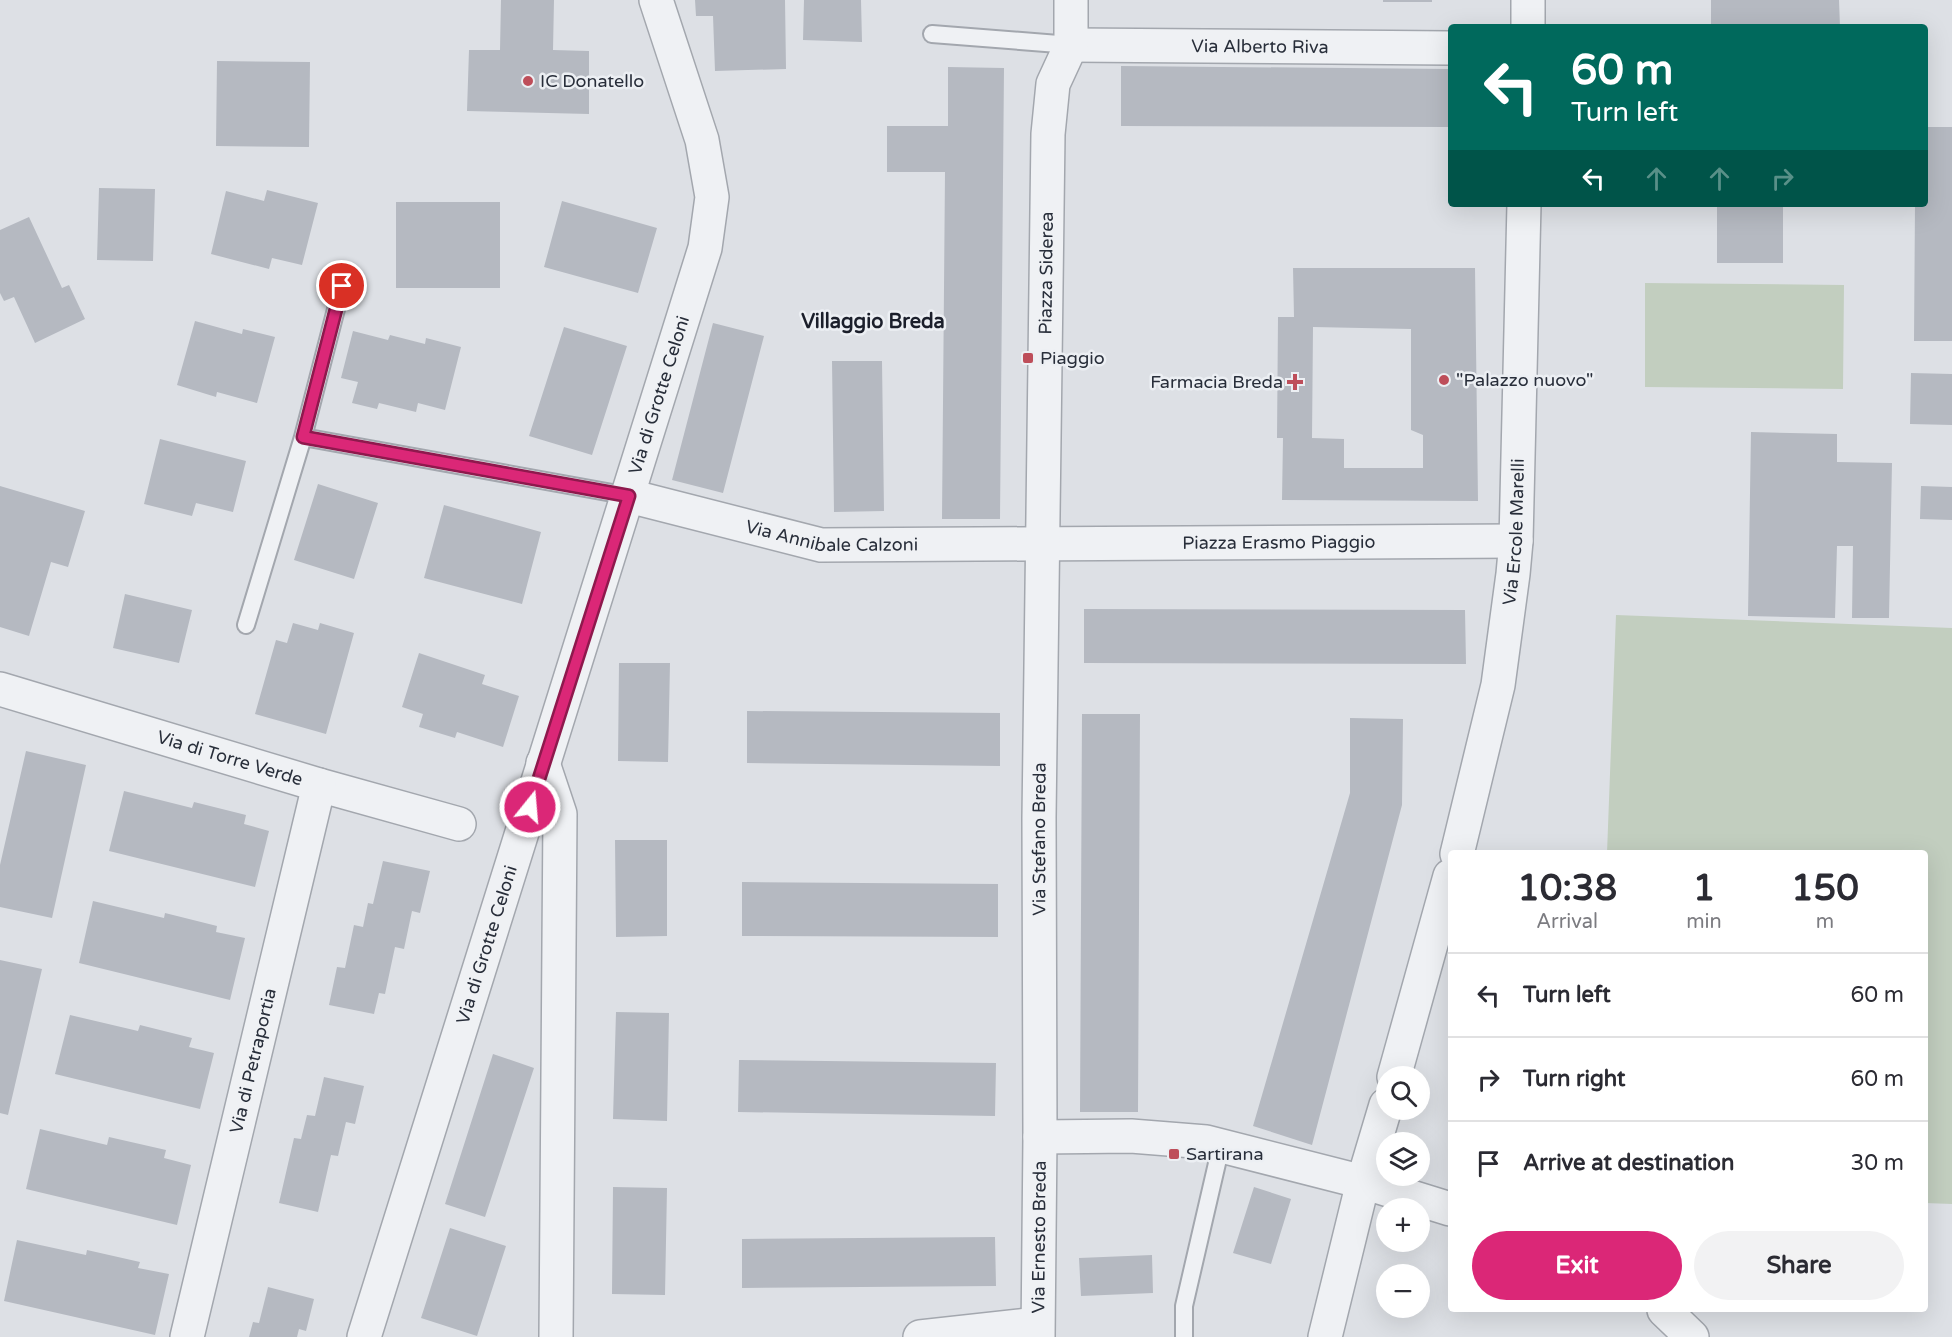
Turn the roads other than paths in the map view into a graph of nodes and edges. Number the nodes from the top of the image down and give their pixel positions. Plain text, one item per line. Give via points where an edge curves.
1 (656, 0) edge
2 (1071, 0) edge
3 (1528, 0) edge
4 (1528, 24) edge
5 (932, 34) dead end
6 (1071, 45) junction
7 (1448, 48) edge
8 (1524, 207) edge
9 (342, 286) dead end
10 (303, 437) junction
11 (629, 496) junction
12 (1516, 540) junction
13 (1042, 543) junction
14 (246, 625) dead end
15 (0, 689) edge
16 (543, 763) junction
17 (319, 785) junction
18 (459, 824) dead end
19 (1457, 850) edge
20 (1448, 883) edge
21 (1397, 1066) edge
22 (1382, 1120) edge
23 (1040, 1137) junction
24 (1221, 1146) junction
25 (1363, 1182) junction
26 (1448, 1208) edge
27 (1666, 1312) edge
28 (1037, 1330) edge
29 (187, 1337) edge
30 (364, 1337) edge
31 (556, 1337) edge
32 (920, 1337) edge
33 (1184, 1337) edge
34 (1325, 1337) edge
35 (1692, 1337) edge

1 - 11 street, Via di Grotte Celoni via 702,140 712,197 705,248
2 - 6 street
3 - 4 street
5 - 6 lane
6 - 7 street, Via Alberto Riva
6 - 13 street, Piazza Siderea via 1053,84 1048,134
8 - 12 street, Via Ercole Marelli
9 - 10 lane
10 - 11 lane
10 - 14 lane
11 - 13 street, Via Annibale Calzoni via 821,545
11 - 16 street, Via di Grotte Celoni
12 - 13 street, Piazza Erasmo Piaggio
12 - 19 street, Via Ercole Marelli via 1498,685
13 - 23 street, Via Stefano Breda
15 - 17 street, Via di Torre Verde
16 - 30 street, Via di Grotte Celoni
16 - 31 street via 560,814
17 - 18 street, Via di Torre Verde
17 - 29 street, Via di Petraportia
20 - 21 street
22 - 25 street
23 - 24 street via 1131,1136
23 - 28 street, Via Ernesto Breda
24 - 25 street
24 - 33 lane via 1184,1306
25 - 26 street
25 - 34 street
27 - 35 street
28 - 32 street

